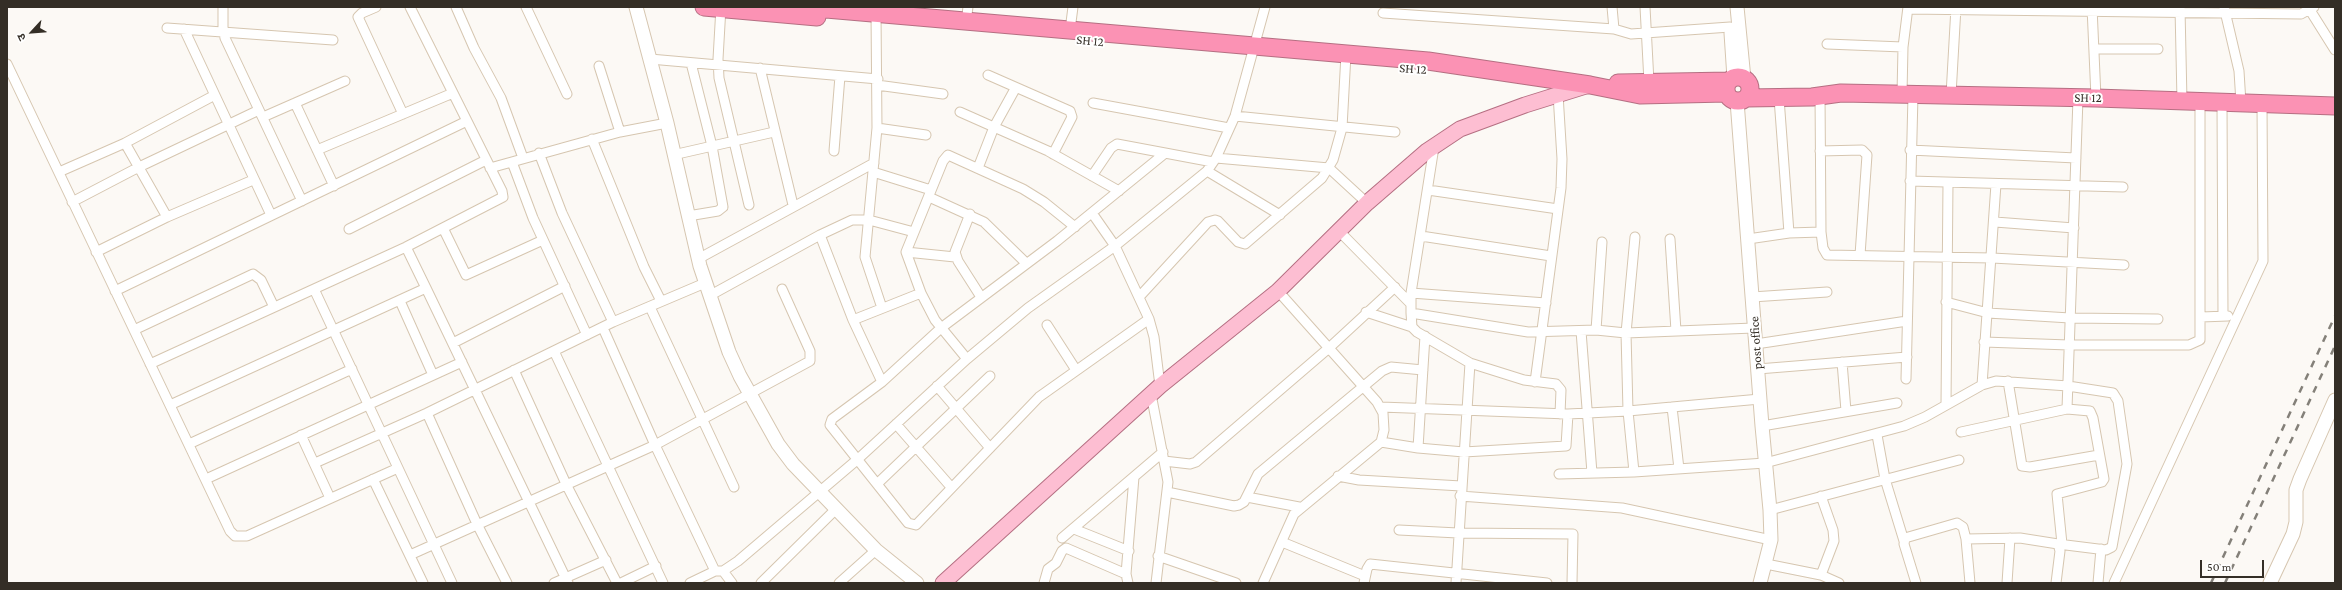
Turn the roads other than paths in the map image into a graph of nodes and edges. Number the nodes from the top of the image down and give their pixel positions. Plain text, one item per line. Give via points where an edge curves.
1 (223, 7) edge
2 (376, 7) edge
3 (410, 7) edge
4 (456, 7) edge
5 (526, 7) edge
6 (636, 7) edge
7 (704, 7) edge
8 (805, 7) edge
9 (1073, 7) edge
10 (1265, 7) edge
11 (1432, 7) edge
12 (1612, 7) edge
13 (1645, 7) edge
14 (1728, 7) edge
15 (1737, 7) edge
16 (721, 8) edge
17 (1908, 8) edge
18 (1956, 8) edge
19 (2012, 8) edge
20 (2311, 8) edge
21 (2092, 9) edge
22 (2180, 10) edge
23 (2225, 10) edge
24 (1383, 13) dead end
25 (967, 14) edge
26 (1431, 17) junction
27 (876, 18) junction
28 (1730, 27) junction
29 (167, 28) dead end
30 (184, 29) junction
31 (1614, 29) junction
32 (1070, 30) junction
33 (224, 32) junction
34 (1647, 33) junction
35 (334, 40) dead end
36 (1827, 44) dead end
37 (1903, 47) junction
38 (2094, 49) junction
39 (2158, 49) dead end
40 (2335, 50) edge
41 (1253, 51) junction
42 (650, 59) junction
43 (1346, 59) junction
44 (690, 63) junction
45 (7, 64) edge
46 (599, 66) dead end
47 (718, 66) junction
48 (760, 68) junction
49 (988, 75) dead end
50 (840, 76) junction
51 (345, 81) dead end
52 (878, 82) junction
53 (1648, 82) junction
54 (1590, 85) junction
55 (1015, 88) junction
56 (1738, 88) junction
57 (453, 93) junction
58 (1820, 93) junction
59 (567, 94) dead end
60 (942, 94) dead end
61 (1558, 94) junction
62 (1907, 94) junction
63 (1951, 95) junction
64 (213, 96) junction
65 (1780, 98) junction
66 (2078, 98) junction
67 (2096, 98) junction
68 (2182, 101) junction
69 (2200, 101) junction
70 (2222, 102) junction
71 (296, 103) junction
72 (1093, 103) dead end
73 (2241, 103) junction
74 (2262, 103) junction
75 (2335, 106) edge
76 (960, 112) dead end
77 (261, 114) junction
78 (402, 114) junction
79 (1234, 116) junction
80 (467, 121) junction
81 (667, 123) junction
82 (228, 124) junction
83 (994, 127) junction
84 (877, 128) junction
85 (1229, 128) junction
86 (1342, 128) junction
87 (620, 132) junction
88 (774, 132) junction
89 (1395, 132) dead end
90 (926, 135) dead end
91 (592, 139) junction
92 (734, 141) junction
93 (125, 143) junction
94 (712, 146) junction
95 (1434, 147) junction
96 (317, 150) junction
97 (1910, 150) junction
98 (834, 151) dead end
99 (1820, 151) junction
100 (539, 153) junction
101 (1053, 154) junction
102 (1164, 154) junction
103 (673, 155) junction
104 (523, 158) junction
105 (2076, 158) junction
106 (1215, 160) junction
107 (512, 162) junction
108 (488, 164) junction
109 (139, 166) junction
110 (873, 168) junction
111 (978, 168) junction
112 (1329, 168) junction
113 (1207, 171) junction
114 (59, 172) junction
115 (1092, 176) junction
116 (253, 180) junction
117 (1910, 181) junction
118 (1948, 183) junction
119 (1996, 184) junction
120 (334, 186) junction
121 (2075, 186) junction
122 (2123, 187) dead end
123 (1428, 190) junction
124 (1119, 191) junction
125 (930, 193) junction
126 (302, 201) junction
127 (72, 202) junction
128 (1367, 203) junction
129 (749, 205) dead end
130 (793, 205) junction
131 (1558, 209) junction
132 (1092, 213) junction
133 (970, 214) junction
134 (271, 215) junction
135 (1280, 215) junction
136 (688, 216) junction
137 (167, 217) junction
138 (870, 220) junction
139 (1995, 222) junction
140 (1075, 227) junction
141 (443, 228) junction
142 (2074, 228) junction
143 (349, 229) dead end
144 (1339, 231) junction
145 (914, 232) junction
146 (1821, 232) junction
147 (1789, 233) junction
148 (820, 235) junction
149 (1421, 236) junction
150 (1635, 237) dead end
151 (1670, 239) dead end
152 (1748, 239) junction
153 (543, 240) junction
154 (1602, 242) dead end
155 (1115, 246) junction
156 (406, 247) junction
157 (96, 252) junction
158 (906, 252) junction
159 (1860, 255) junction
160 (1551, 256) junction
161 (1907, 256) junction
162 (955, 257) junction
163 (1948, 258) junction
164 (1992, 258) junction
165 (698, 259) junction
166 (1026, 263) junction
167 (2073, 263) junction
168 (2124, 265) dead end
169 (705, 283) junction
170 (565, 286) junction
171 (1395, 287) junction
172 (426, 288) junction
173 (314, 289) junction
174 (782, 289) dead end
175 (115, 291) junction
176 (1278, 291) junction
177 (1826, 292) dead end
178 (921, 293) junction
179 (1411, 293) junction
180 (709, 296) junction
181 (1140, 296) junction
182 (981, 297) junction
183 (1752, 297) junction
184 (400, 301) junction
185 (661, 301) junction
186 (1946, 302) junction
187 (1546, 303) junction
188 (274, 307) junction
189 (650, 307) junction
190 (882, 308) junction
191 (1411, 308) junction
192 (1366, 312) junction
193 (1988, 312) junction
194 (2223, 316) junction
195 (2237, 316) junction
196 (2201, 317) junction
197 (2070, 318) junction
198 (1150, 319) junction
199 (2158, 319) dead end
200 (853, 320) junction
201 (1906, 321) junction
202 (614, 322) junction
203 (1047, 325) dead end
204 (1412, 327) junction
205 (603, 328) junction
206 (941, 328) junction
207 (1754, 328) junction
208 (134, 330) junction
209 (334, 330) junction
210 (1596, 330) junction
211 (1581, 331) junction
212 (1676, 331) junction
213 (1542, 333) junction
214 (1626, 333) junction
215 (587, 335) junction
216 (1425, 336) junction
217 (1984, 342) junction
218 (453, 343) junction
219 (1756, 344) junction
220 (2069, 345) junction
221 (1330, 347) junction
222 (554, 351) junction
223 (1907, 357) junction
224 (967, 359) junction
225 (462, 362) junction
226 (1470, 362) junction
227 (1842, 362) junction
228 (150, 364) junction
229 (352, 369) junction
230 (1758, 369) junction
231 (514, 370) junction
232 (1076, 370) junction
233 (1423, 370) junction
234 (433, 375) junction
235 (990, 376) dead end
236 (1906, 379) dead end
237 (2008, 381) junction
238 (882, 382) junction
239 (1535, 382) junction
240 (1982, 385) junction
241 (937, 386) junction
242 (1363, 386) junction
243 (2068, 386) junction
244 (475, 388) junction
245 (1156, 390) junction
246 (750, 394) junction
247 (1760, 399) junction
248 (2335, 400) edge
249 (1897, 403) dead end
250 (170, 405) junction
251 (370, 405) junction
252 (1946, 405) junction
253 (1381, 407) junction
254 (1672, 407) junction
255 (1421, 408) junction
256 (956, 409) junction
257 (2067, 409) junction
258 (1468, 411) junction
259 (1628, 411) junction
260 (1846, 411) junction
261 (427, 413) junction
262 (1587, 413) junction
263 (1564, 414) junction
264 (704, 420) junction
265 (2015, 420) junction
266 (896, 424) junction
267 (1762, 426) junction
268 (383, 432) junction
269 (1961, 432) dead end
270 (301, 435) junction
271 (1877, 435) junction
272 (1381, 442) junction
273 (189, 444) junction
274 (655, 445) junction
275 (916, 446) junction
276 (990, 448) junction
277 (1418, 448) junction
278 (1464, 452) junction
279 (2100, 455) junction
280 (1164, 456) junction
281 (858, 459) junction
282 (1959, 460) dead end
283 (315, 463) junction
284 (1765, 463) junction
285 (608, 466) junction
286 (398, 468) junction
287 (1679, 469) junction
288 (1634, 472) junction
289 (1592, 473) junction
290 (1559, 474) dead end
291 (1338, 476) junction
292 (1134, 477) junction
293 (206, 479) junction
294 (373, 479) junction
295 (1886, 479) junction
296 (877, 484) junction
297 (567, 486) junction
298 (1461, 486) junction
299 (734, 487) dead end
300 (952, 487) junction
301 (818, 492) junction
302 (1167, 492) junction
303 (1460, 496) junction
304 (1821, 496) junction
305 (1247, 497) junction
306 (330, 498) junction
307 (527, 501) junction
308 (1299, 507) junction
309 (836, 509) junction
310 (1770, 510) junction
311 (477, 524) junction
312 (1074, 529) junction
313 (1399, 530) dead end
314 (1458, 533) junction
315 (1062, 538) dead end
316 (2010, 538) junction
317 (1966, 539) junction
318 (1771, 540) junction
319 (1904, 541) junction
320 (1282, 542) junction
321 (434, 544) junction
322 (2060, 544) junction
323 (2100, 549) junction
324 (876, 550) junction
325 (1129, 551) junction
326 (410, 555) junction
327 (1158, 556) junction
328 (606, 560) junction
329 (1766, 564) junction
330 (656, 566) junction
331 (719, 571) junction
332 (1821, 575) junction
333 (1127, 578) edge
334 (1456, 578) edge
335 (566, 580) edge
336 (1365, 580) edge
337 (423, 583) edge
338 (452, 583) edge
339 (508, 583) edge
340 (554, 583) edge
341 (617, 583) edge
342 (621, 583) edge
343 (663, 583) edge
344 (690, 583) edge
345 (732, 583) edge
346 (761, 583) edge
347 (839, 583) edge
348 (917, 583) edge
349 (943, 583) edge
350 (1044, 583) edge
351 (1156, 583) edge
352 (1236, 583) edge
353 (1264, 583) edge
354 (1547, 583) edge
355 (1572, 583) edge
356 (1760, 583) edge
357 (1839, 583) edge
358 (1916, 583) edge
359 (1970, 583) edge
360 (2007, 583) edge
361 (2056, 583) edge
362 (2098, 583) edge
363 (2114, 583) edge
364 (2270, 583) edge

1 - 33 street
2 - 78 street via 358,17
3 - 57 street
4 - 104 street via 474,48 501,98
5 - 59 street
6 - 42 street
7 - 16 highway, SH 12
8 - 27 highway, SH 12
9 - 32 street
10 - 41 street
11 - 26 street
12 - 31 street
13 - 34 street
14 - 28 street
15 - 56 street
16 - 27 highway, SH 12
16 - 47 street
17 - 18 street
17 - 37 street
18 - 19 street
18 - 63 street
19 - 21 street
20 - 23 street via 2301,14
20 - 40 street
21 - 22 street
21 - 38 street
22 - 23 street
22 - 68 street
23 - 73 street via 2239,71
24 - 26 street
25 - 27 highway, SH 12
25 - 32 highway, SH 12
26 - 31 street
27 - 41 highway, SH 12
27 - 52 street
28 - 34 street
28 - 56 street
29 - 30 street
30 - 33 street
30 - 64 street
31 - 34 street via 1631,34
32 - 41 highway, SH 12
33 - 35 street
33 - 77 street
34 - 53 street
36 - 37 street
37 - 62 street
38 - 39 street
38 - 67 street
41 - 43 highway, SH 12
41 - 79 street
42 - 44 street
42 - 81 street
43 - 54 highway, SH 12 via 1428,61
43 - 86 street
44 - 47 street
44 - 94 street
45 - 114 street
46 - 87 street
47 - 48 street
47 - 92 street
48 - 50 street
48 - 88 street
49 - 55 street
50 - 52 street
50 - 98 street
51 - 71 street
52 - 60 street
52 - 84 street
53 - 54 highway, SH 12
53 - 56 highway, SH 12
54 - 56 highway, SH 12 via 1640,95
54 - 61 main road
55 - 83 street
55 - 101 street via 1072,113
56 - 58 highway, SH 12
56 - 65 highway, SH 12
56 - 152 street, post office
57 - 78 street
57 - 80 street
58 - 62 highway, SH 12
58 - 65 highway, SH 12
58 - 99 street
61 - 95 main road via 1460,129
61 - 131 street via 1562,159
62 - 63 highway, SH 12
62 - 97 street
63 - 66 highway, SH 12
64 - 82 street
64 - 93 street
65 - 147 street
66 - 67 highway, SH 12
66 - 105 street
67 - 68 highway, SH 12
68 - 69 highway, SH 12
69 - 70 highway, SH 12
69 - 196 street
70 - 73 highway, SH 12
70 - 194 street
71 - 77 street
71 - 96 street
72 - 85 street
73 - 74 highway, SH 12
74 - 75 highway, SH 12
74 - 195 street via 2264,256
76 - 83 street
77 - 82 street
77 - 126 street
78 - 96 street
79 - 85 street
79 - 86 street
80 - 108 street
80 - 120 street
81 - 87 street
81 - 103 street
82 - 109 street
82 - 116 street
83 - 101 street
83 - 111 street
84 - 90 street
84 - 110 street
85 - 106 street
86 - 89 street
86 - 112 street
87 - 91 street
88 - 92 street
88 - 130 street
91 - 100 street
91 - 185 street via 644,267
92 - 94 street
92 - 129 street
93 - 109 street
93 - 114 street
94 - 103 street
94 - 136 street via 723,207 718,211
95 - 123 street
95 - 128 main road
96 - 120 street
97 - 105 street
97 - 117 street
99 - 146 street
99 - 159 street via 1862,150 1867,155
100 - 104 street
100 - 202 street via 562,212
101 - 115 street
102 - 106 street
102 - 115 street via 1117,144 1111,148
102 - 124 street
103 - 136 street
104 - 107 street
105 - 121 street
106 - 112 street
106 - 113 street
107 - 108 street
107 - 153 street
108 - 141 street via 503,197
108 - 143 street
109 - 127 street
109 - 137 street
110 - 125 street
110 - 130 street
110 - 138 street
111 - 125 street via 948,155
111 - 140 street via 1024,189
112 - 128 street
112 - 135 street
113 - 135 street
113 - 155 street
114 - 127 street
115 - 124 street
116 - 134 street
116 - 137 street
117 - 118 street
117 - 161 street
118 - 119 street
118 - 163 street
119 - 121 street
119 - 139 street
120 - 126 street
121 - 122 street
121 - 142 street
123 - 131 street
123 - 149 street
124 - 132 street
125 - 133 street
125 - 145 street
126 - 134 street
127 - 157 street
128 - 144 main road
130 - 165 street
131 - 160 street
132 - 140 street
132 - 155 street
133 - 162 street via 956,247
133 - 166 street via 992,228
134 - 175 street
135 - 181 street via 1245,244 1238,242 1218,222 1211,220
136 - 165 street
137 - 157 street
138 - 145 street
138 - 148 street via 852,220
138 - 190 street via 865,257
139 - 142 street
139 - 164 street
140 - 166 street
141 - 153 street via 466,275
141 - 156 street
142 - 167 street
144 - 171 street
144 - 176 main road
145 - 158 street
146 - 147 street
146 - 159 street via 1826,255
147 - 152 street
148 - 180 street
148 - 200 street
149 - 160 street
149 - 179 street
150 - 214 street
151 - 212 street
152 - 183 street, post office
153 - 170 street
154 - 210 street
155 - 181 street
155 - 224 street via 1028,308
156 - 172 street
156 - 173 street
157 - 175 street
158 - 162 street
158 - 178 street
159 - 161 street
160 - 187 street
161 - 163 street
161 - 201 street
162 - 182 street
163 - 164 street
163 - 186 street
164 - 167 street
164 - 193 street
165 - 169 street
166 - 182 street
167 - 168 street
167 - 197 street
169 - 180 street
169 - 185 street
170 - 215 street
170 - 218 street
171 - 191 street
171 - 192 street
172 - 184 street
172 - 218 street
173 - 188 street
173 - 209 street
174 - 246 street via 811,357 807,364
175 - 208 street
176 - 221 street
176 - 245 main road
177 - 183 street
178 - 190 street
178 - 206 street
179 - 187 street
179 - 191 street
180 - 246 street via 729,352
181 - 198 street
182 - 206 street
183 - 207 street, post office
184 - 209 street
184 - 234 street
185 - 189 street
186 - 193 street
186 - 252 street
187 - 213 street
188 - 208 street via 261,280 253,274
188 - 228 street
189 - 202 street
189 - 264 street
190 - 200 street
191 - 204 street
191 - 213 street
192 - 204 street
192 - 221 street
193 - 197 street
193 - 217 street
194 - 195 street
194 - 196 street
195 - 363 street
196 - 220 street via 2200,340 2195,344
197 - 199 street
197 - 220 street
198 - 232 street
198 - 245 street via 1154,337
200 - 238 street
201 - 219 street
201 - 223 street
202 - 205 street
203 - 232 street
204 - 216 street
205 - 215 street
205 - 274 street
206 - 224 street
206 - 238 street
207 - 212 street
207 - 219 street, post office
208 - 228 street
209 - 229 street
209 - 250 street
210 - 211 street
210 - 214 street
211 - 213 street
211 - 262 street
212 - 214 street
213 - 239 street
214 - 259 street
215 - 222 street
216 - 226 street
216 - 233 street
217 - 220 street
217 - 240 street
218 - 225 street
219 - 230 street, post office
220 - 243 street
221 - 242 street
221 - 280 street via 1196,462 1190,464
222 - 231 street
222 - 285 street
223 - 227 street
223 - 236 street
224 - 241 street
225 - 234 street
225 - 244 street
226 - 239 street
226 - 258 street
227 - 230 street
227 - 260 street
228 - 250 street
229 - 251 street
229 - 273 street
230 - 247 street, post office
231 - 244 street
231 - 297 street
232 - 276 street via 1039,397
233 - 242 street via 1391,366
233 - 255 street
234 - 251 street
235 - 256 street
237 - 240 street
237 - 243 street
237 - 265 street
238 - 281 street via 830,422 832,429
239 - 263 street via 1556,384 1559,387
240 - 252 street
241 - 256 street
241 - 266 street
242 - 253 street
242 - 305 street via 1258,474
243 - 257 street
243 - 323 street via 2113,393 2118,401 2126,447 2126,469 2112,547 2109,550
244 - 261 street
244 - 307 street
245 - 280 street
245 - 349 main road
246 - 264 street
246 - 301 street via 778,444
247 - 254 street
247 - 267 street, post office
248 - 364 street via 2296,490 2296,522 2293,534
249 - 260 street
250 - 273 street
251 - 268 street
251 - 270 street
252 - 271 street via 1915,422
253 - 255 street
253 - 272 street via 1384,430
254 - 259 street
254 - 287 street
255 - 258 street
255 - 277 street
256 - 275 street
256 - 276 street
257 - 265 street
257 - 279 street via 2090,411
258 - 263 street
258 - 278 street
259 - 262 street
259 - 288 street
260 - 267 street
261 - 268 street
261 - 311 street
262 - 263 street
262 - 289 street
263 - 278 street via 1566,446
264 - 274 street
264 - 299 street
265 - 269 street
265 - 279 street via 2020,461 2025,468
266 - 275 street
266 - 281 street
267 - 284 street, post office
268 - 283 street
268 - 286 street
270 - 283 street
270 - 293 street
271 - 284 street
271 - 295 street
272 - 277 street
272 - 291 street
273 - 293 street
274 - 285 street
274 - 331 street
275 - 296 street
275 - 300 street
276 - 300 street
277 - 278 street
278 - 298 street
279 - 322 street via 2104,476 2102,482 2075,488 2056,497
280 - 292 street
280 - 302 street
281 - 296 street
281 - 301 street
282 - 295 street
283 - 306 street
284 - 287 street
284 - 310 street, post office
285 - 297 street
285 - 330 street
286 - 294 street
286 - 321 street
287 - 288 street
288 - 289 street
289 - 290 street
291 - 298 street via 1359,480
291 - 308 street
292 - 312 street
292 - 325 street
293 - 306 street via 230,531 239,538
294 - 306 street
294 - 326 street
295 - 304 street
295 - 319 street
296 - 300 street via 912,525 919,522
297 - 307 street
297 - 328 street
298 - 303 street
301 - 309 street
301 - 331 street via 738,561
302 - 305 street via 1234,506 1244,502
302 - 327 street
303 - 314 street
303 - 318 street via 1622,508
304 - 310 street
304 - 332 street via 1834,536
305 - 308 street
307 - 311 street
307 - 335 street
308 - 320 street via 1290,519
309 - 324 street
309 - 346 street
310 - 318 street, post office
311 - 321 street
311 - 339 street
312 - 315 street
312 - 325 street
313 - 314 street
314 - 334 street
314 - 355 street via 1573,534
316 - 317 street
316 - 322 street
316 - 360 street
317 - 319 street via 1963,527 1957,523 1908,537
317 - 359 street
318 - 329 street, post office
319 - 358 street
320 - 336 street
320 - 353 street
321 - 326 street
321 - 338 street
322 - 323 street
322 - 361 street
323 - 362 street
324 - 347 street
324 - 348 street
325 - 333 street
326 - 337 street
327 - 351 street
327 - 352 street
328 - 335 street
328 - 341 street
329 - 332 street
329 - 356 street, post office
330 - 342 street
330 - 343 street
331 - 344 street
331 - 345 street
332 - 357 street
333 - 350 street via 1066,548 1048,569
334 - 336 street via 1370,564
334 - 354 street
335 - 340 street

